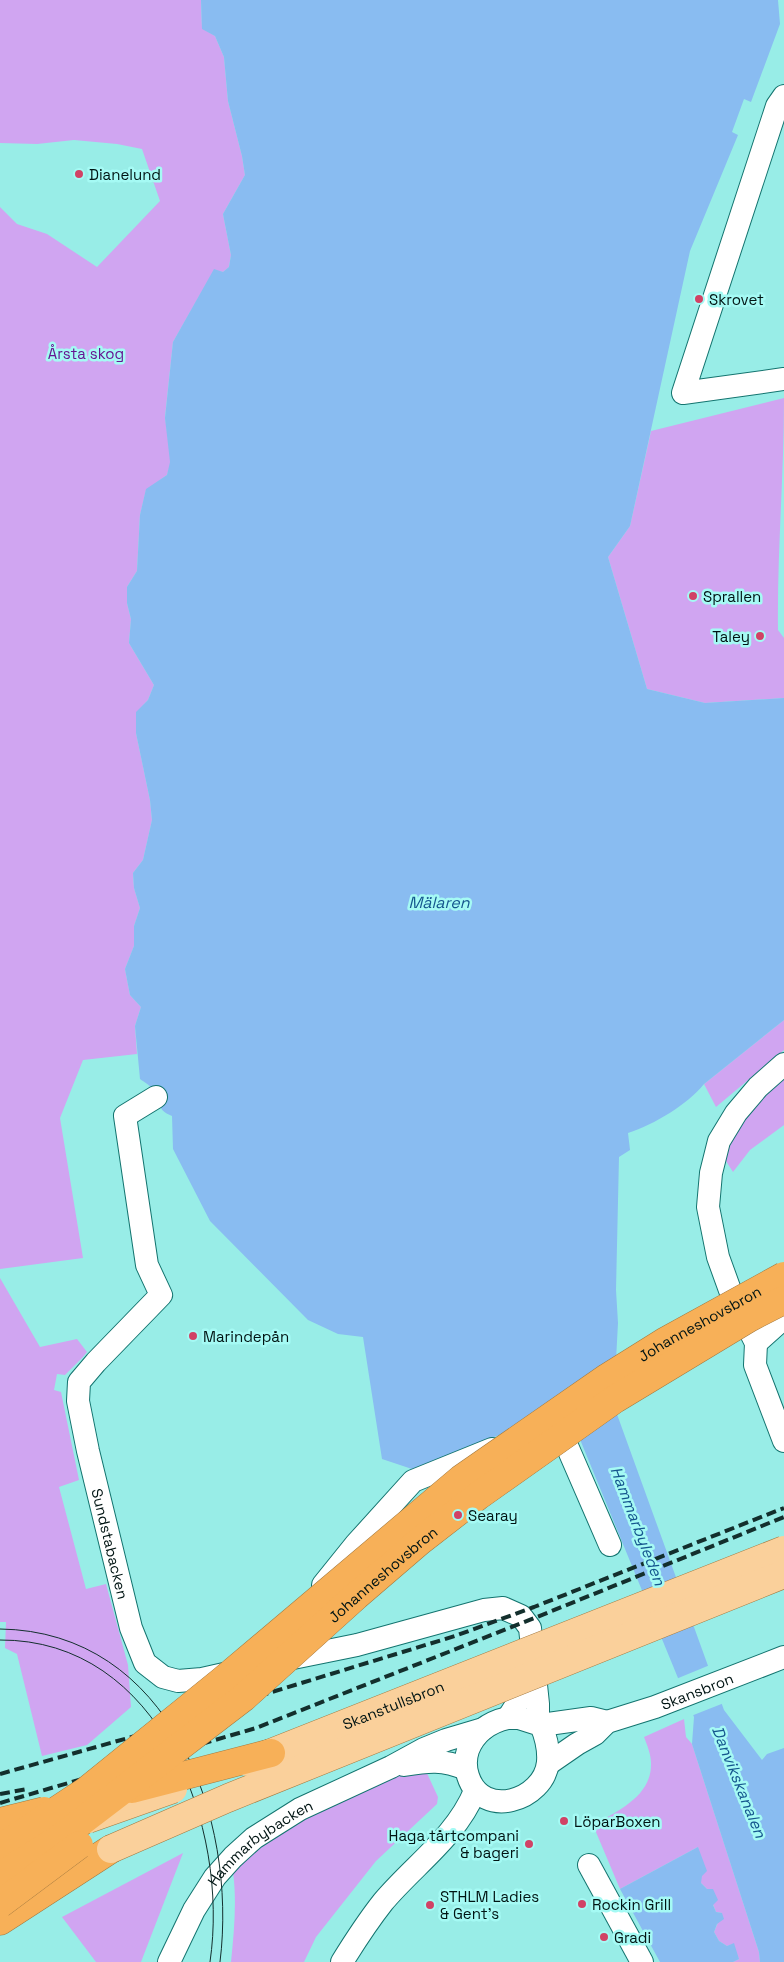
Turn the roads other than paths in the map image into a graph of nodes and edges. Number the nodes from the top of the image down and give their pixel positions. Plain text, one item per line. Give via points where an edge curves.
1 (784, 96) edge
2 (784, 378) edge
3 (784, 1064) edge
4 (156, 1097) dead end
5 (784, 1276) edge
6 (784, 1300) edge
7 (784, 1318) edge
8 (756, 1343) junction
9 (784, 1441) edge
10 (610, 1546) dead end
11 (784, 1550) edge
12 (784, 1574) edge
13 (299, 1656) junction
14 (781, 1658) edge
15 (533, 1666) junction
16 (222, 1681) junction
17 (243, 1698) junction
18 (508, 1718) junction
19 (607, 1722) junction
20 (540, 1724) junction
21 (483, 1730) junction
22 (271, 1753) junction
23 (548, 1764) junction
24 (391, 1767) junction
25 (466, 1769) junction
26 (475, 1791) junction
27 (503, 1802) junction
28 (0, 1822) edge
29 (448, 1835) junction
30 (0, 1849) edge
31 (111, 1849) joint
32 (589, 1865) dead end
33 (0, 1876) edge
34 (0, 1904) edge
35 (0, 1921) edge
36 (169, 1962) edge
37 (342, 1962) edge
38 (642, 1962) edge

1 - 2 street via 777,106 683,393
3 - 8 street via 736,1113 719,1141 711,1173 708,1207 718,1257 731,1294
4 - 13 street, Sundstabacken via 125,1116 147,1265 161,1295 79,1382 78,1402 131,1628 145,1663 163,1676 178,1681 202,1679
5 - 16 highway, Johanneshovsbron, bridge via 608,1377 461,1479
6 - 17 highway, Johanneshovsbron, bridge via 615,1399 478,1496 356,1596
7 - 8 street
8 - 9 street via 755,1365
10 - 13 street via 567,1446 536,1431 413,1481 309,1602 297,1628
11 - 22 main road, Skanstullsbron, bridge
12 - 31 main road, Skanstullsbron, bridge via 228,1798
13 - 15 street, Sundstabacken via 357,1645 484,1610 504,1608 521,1616 530,1628
14 - 19 street, Skansbron via 655,1708
15 - 18 street, Sundstabacken
15 - 20 street, Sundstabacken
16 - 28 highway, bridge via 50,1796
16 - 30 highway, Johanneshovsbron, bridge via 86,1791
17 - 33 highway, Johanneshovsbron, bridge via 60,1838
17 - 34 highway, bridge via 203,1742 119,1813
18 - 20 street
18 - 21 street via 494,1721
19 - 20 street, Skansbron via 591,1718
19 - 23 street, Skansbron via 596,1734
20 - 23 street via 548,1750
21 - 24 street, Hammarbybacken via 446,1740
21 - 25 street via 471,1744
22 - 28 highway, bridge
22 - 30 main road, Skanstullsbron, bridge
23 - 27 street via 540,1781 528,1793
24 - 25 street, Hammarbybacken via 432,1761
24 - 36 street, Hammarbybacken via 300,1808 254,1838 215,1877 194,1910
25 - 26 street
26 - 27 street via 486,1799
26 - 29 street via 468,1808
27 - 29 street via 470,1826
29 - 37 street via 384,1902
31 - 35 highway
32 - 38 street

